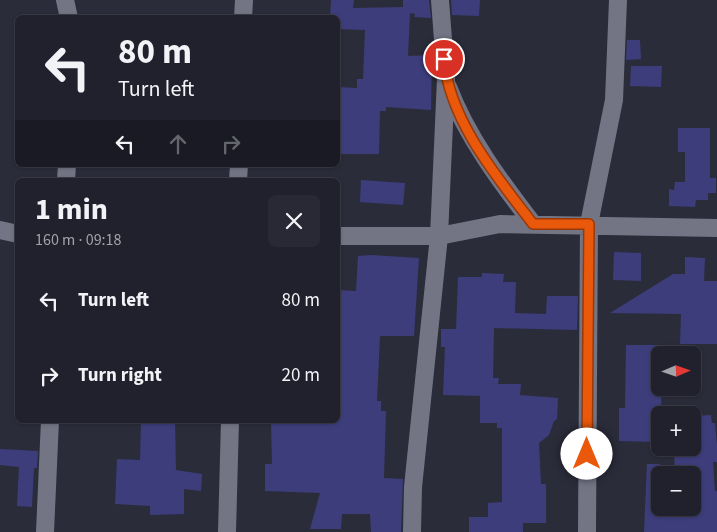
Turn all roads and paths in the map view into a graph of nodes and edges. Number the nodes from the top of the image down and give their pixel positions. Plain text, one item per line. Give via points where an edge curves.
1 (65, 0) edge
2 (244, 0) edge
3 (440, 0) edge
4 (618, 0) edge
5 (68, 15) edge
6 (243, 15) edge
7 (446, 79) junction
8 (533, 224) junction
9 (589, 224) junction
10 (717, 228) edge
11 (0, 230) edge
12 (15, 233) edge
13 (340, 236) edge
14 (438, 236) junction
15 (50, 423) edge
16 (230, 423) edge
17 (45, 532) edge
18 (227, 532) edge
19 (412, 532) edge
20 (587, 532) edge

1 - 5 street
2 - 6 street
3 - 7 street
4 - 9 street via 614,100
7 - 8 street via 459,115 506,189
7 - 14 street
8 - 9 street
8 - 14 street via 500,224
9 - 10 street
9 - 20 street
11 - 12 street
13 - 14 street
14 - 19 street via 413,487
15 - 17 street
16 - 18 street

